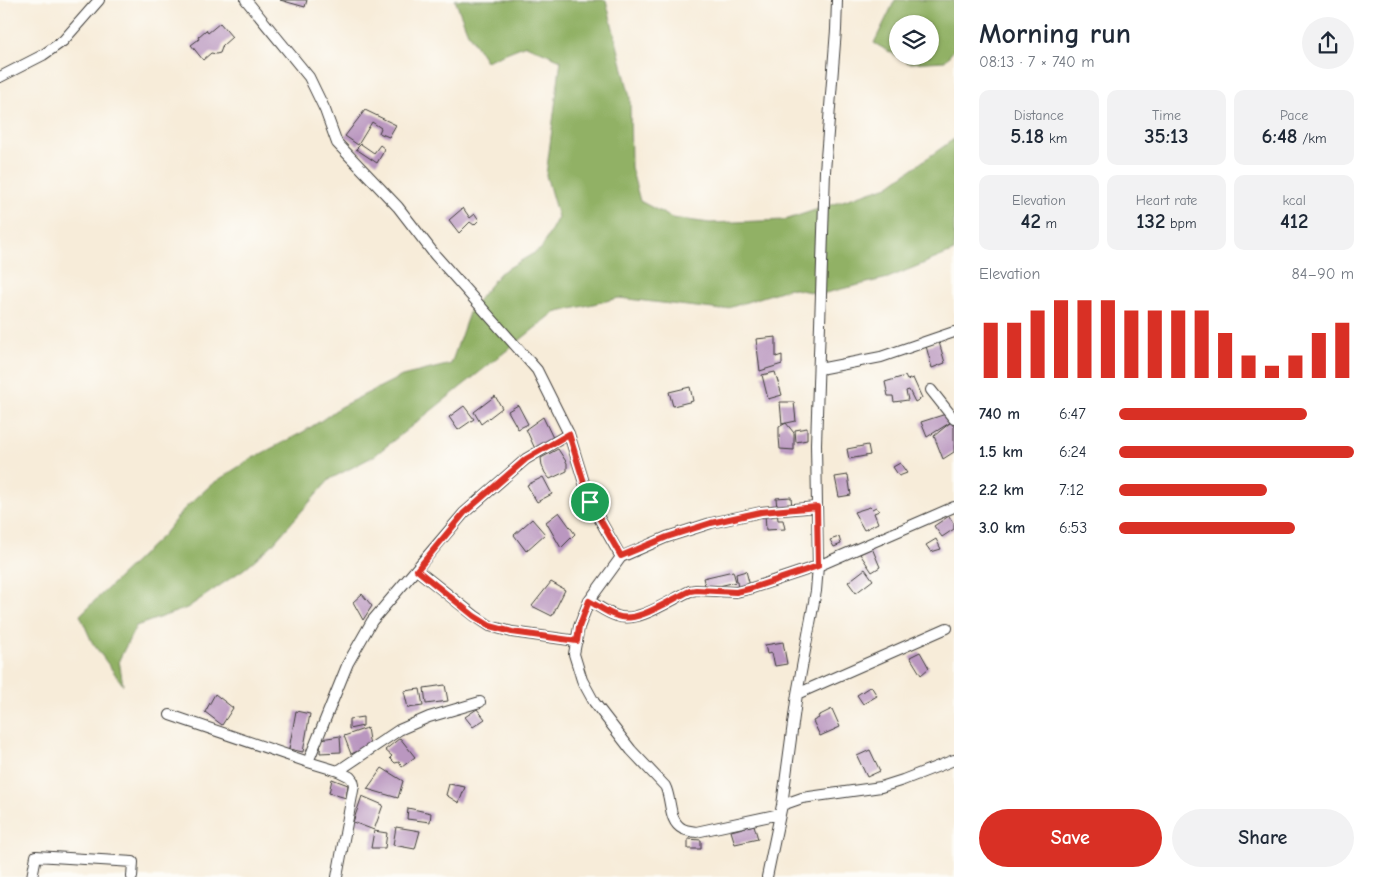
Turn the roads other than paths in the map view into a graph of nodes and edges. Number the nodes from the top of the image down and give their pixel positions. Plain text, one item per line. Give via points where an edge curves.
1 (99, 0) edge
2 (246, 0) edge
3 (837, 0) edge
4 (0, 78) edge
5 (954, 332) edge
6 (819, 369) junction
7 (932, 390) dead end
8 (954, 419) edge
9 (569, 434) junction
10 (817, 507) junction
11 (954, 507) edge
12 (621, 556) junction
13 (818, 566) junction
14 (417, 570) junction
15 (589, 601) junction
16 (947, 628) dead end
17 (577, 641) junction
18 (797, 694) junction
19 (480, 702) dead end
20 (170, 715) dead end
21 (954, 760) edge
22 (308, 762) junction
23 (338, 771) junction
24 (781, 809) junction
25 (32, 877) edge
26 (132, 877) edge
27 (337, 877) edge
28 (767, 877) edge

1 - 4 street via 63,41
2 - 9 street via 308,77 337,143 398,207 435,255 537,370
3 - 6 street via 825,171
5 - 6 street via 881,357
6 - 10 street
7 - 8 street
9 - 12 street via 590,502
9 - 14 street via 526,459 464,513
10 - 12 street via 761,512 711,523
10 - 13 street
11 - 13 street
12 - 15 street
13 - 15 street via 736,592 690,591 635,617 618,617
13 - 18 street
14 - 17 street via 490,626
14 - 22 street via 372,621 348,663
15 - 17 street
16 - 18 street
17 - 24 street via 574,654 582,680 594,702 631,750 666,786 675,821 683,829 696,832
18 - 24 street
19 - 23 street via 428,717 399,730
20 - 22 street
21 - 24 street via 880,787 802,798
22 - 23 street
23 - 27 street via 350,777 354,785
24 - 28 street
25 - 26 street via 36,856 133,862

